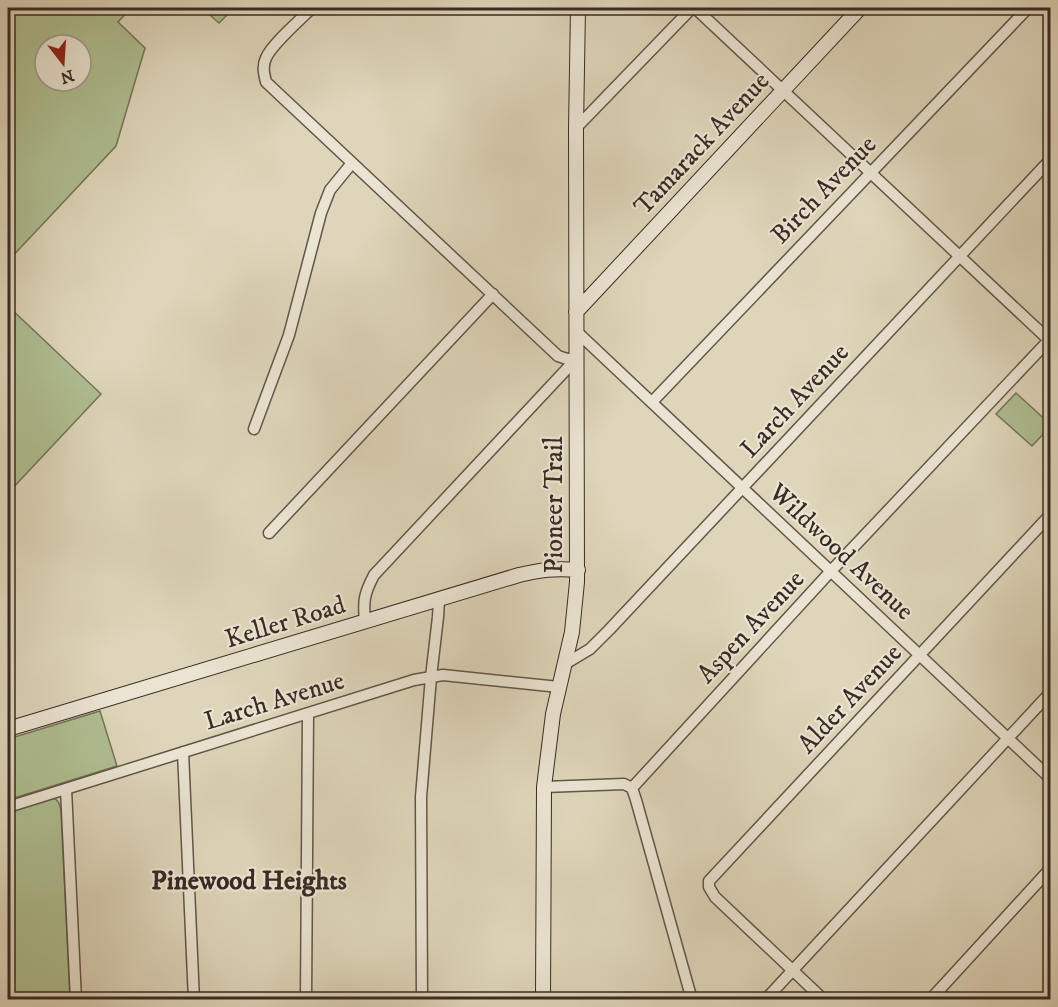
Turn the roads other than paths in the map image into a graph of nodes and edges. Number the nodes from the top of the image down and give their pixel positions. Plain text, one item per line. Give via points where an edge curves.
1 (312, 8) edge
2 (578, 8) edge
3 (694, 8) edge
4 (860, 8) edge
5 (1028, 8) edge
6 (784, 90) junction
7 (576, 128) junction
8 (1050, 160) edge
9 (352, 163) junction
10 (871, 172) junction
11 (960, 256) junction
12 (493, 294) junction
13 (576, 312) junction
14 (576, 331) junction
15 (1050, 340) edge
16 (577, 358) junction
17 (652, 402) junction
18 (254, 429) dead end
19 (743, 488) junction
20 (1050, 515) edge
21 (269, 533) dead end
22 (578, 570) junction
23 (831, 571) junction
24 (439, 600) junction
25 (365, 622) junction
26 (920, 655) junction
27 (565, 664) junction
28 (431, 677) junction
29 (559, 687) junction
30 (1050, 693) edge
31 (308, 714) junction
32 (8, 729) edge
33 (1008, 738) junction
34 (183, 752) junction
35 (1050, 778) edge
36 (544, 787) junction
37 (632, 788) junction
38 (66, 789) junction
39 (8, 807) edge
40 (1050, 869) edge
41 (792, 970) junction
42 (76, 999) edge
43 (194, 999) edge
44 (306, 999) edge
45 (422, 999) edge
46 (543, 999) edge
47 (692, 999) edge
48 (765, 999) edge
49 (824, 999) edge
50 (930, 999) edge

1 - 9 street via 276,44 266,58 263,72 266,82
2 - 7 street, Pioneer Trail
3 - 6 street
3 - 7 street
4 - 6 street, Tamarack Avenue
5 - 10 street, Birch Avenue
6 - 10 street
6 - 13 street, Tamarack Avenue
7 - 13 street, Pioneer Trail
8 - 11 street, Larch Avenue
9 - 12 street
9 - 18 street via 330,190 321,213 289,335
10 - 11 street
10 - 17 street, Birch Avenue
11 - 15 street
11 - 19 street, Larch Avenue
12 - 16 street via 558,357
12 - 21 street
13 - 14 street, Pioneer Trail
14 - 16 street, Pioneer Trail
14 - 17 street, Wildwood Avenue
15 - 23 street, Aspen Avenue
16 - 22 street, Pioneer Trail
16 - 25 street via 374,575 366,591
17 - 19 street, Wildwood Avenue
19 - 23 street, Wildwood Avenue
19 - 27 street, Larch Avenue via 590,649
20 - 26 street, Alder Avenue
22 - 24 street, Keller Road via 542,569
22 - 27 street, Pioneer Trail via 576,607
23 - 26 street, Wildwood Avenue
23 - 37 street, Aspen Avenue
24 - 25 street, Keller Road
24 - 28 street
25 - 32 street, Keller Road
26 - 33 street, Wildwood Avenue
26 - 41 street, Alder Avenue via 709,881 715,897
27 - 29 street, Pioneer Trail
28 - 29 street, Larch Avenue
28 - 31 street, Larch Avenue
28 - 45 street via 421,797
29 - 36 street, Pioneer Trail
30 - 33 street
31 - 34 street, Larch Avenue
31 - 44 street
33 - 35 street, Wildwood Avenue
33 - 41 street
34 - 38 street, Larch Avenue
34 - 43 street
36 - 37 street via 624,784
36 - 46 street, Pioneer Trail
37 - 47 street
38 - 39 street, Larch Avenue
38 - 42 street
40 - 50 street
41 - 48 street
41 - 49 street

